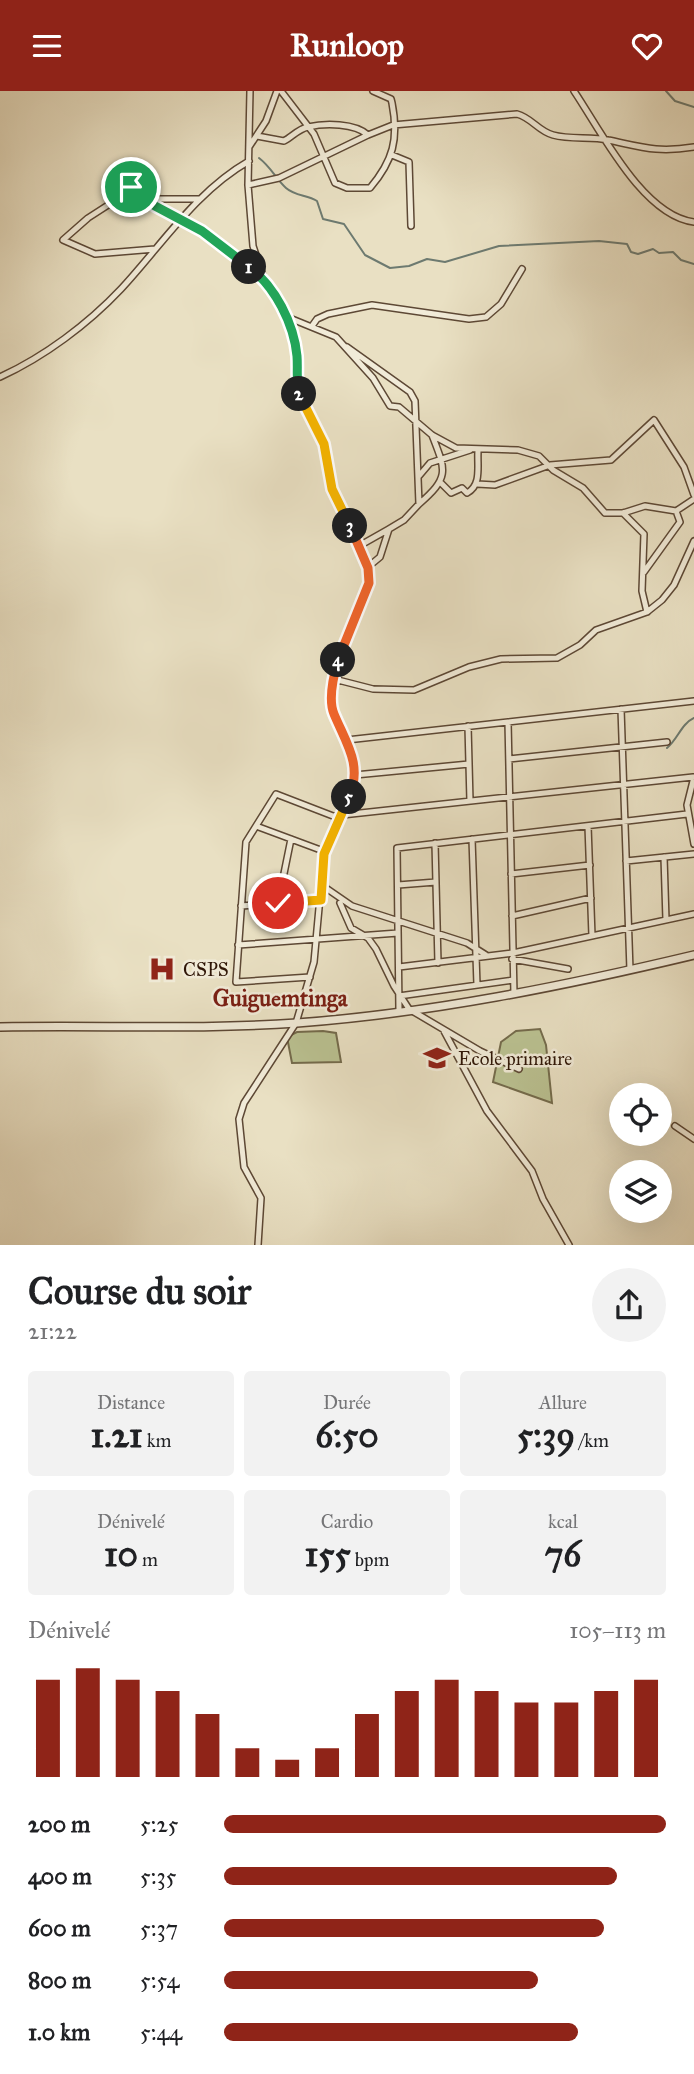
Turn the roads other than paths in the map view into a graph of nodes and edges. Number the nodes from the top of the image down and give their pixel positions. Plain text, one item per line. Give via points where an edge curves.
1 (250, 91) edge
2 (279, 91) edge
3 (373, 91) edge
4 (574, 91) edge
5 (393, 125) junction
6 (308, 127) junction
7 (368, 135) junction
8 (257, 136) junction
9 (606, 139) junction
10 (249, 147) junction
11 (691, 148) edge
12 (392, 155) junction
13 (321, 156) junction
14 (694, 157) edge
15 (249, 161) junction
16 (248, 185) junction
17 (147, 199) junction
18 (200, 199) junction
19 (181, 220) junction
20 (694, 222) edge
21 (411, 226) dead end
22 (155, 249) junction
23 (522, 269) dead end
24 (263, 277) junction
25 (287, 317) junction
26 (312, 326) junction
27 (341, 343) junction
28 (0, 377) edge
29 (415, 419) junction
30 (432, 435) junction
31 (470, 450) junction
32 (478, 451) junction
33 (442, 458) junction
34 (550, 465) junction
35 (419, 477) junction
36 (441, 483) junction
37 (477, 484) junction
38 (694, 497) edge
39 (419, 504) junction
40 (677, 511) junction
41 (623, 513) junction
42 (389, 529) junction
43 (694, 541) edge
44 (359, 546) junction
45 (368, 568) junction
46 (644, 572) junction
47 (647, 612) junction
48 (334, 679) junction
49 (693, 703) edge
50 (621, 709) junction
51 (509, 722) junction
52 (468, 726) junction
53 (347, 740) junction
54 (667, 741) dead end
55 (622, 746) junction
56 (509, 759) junction
57 (469, 764) junction
58 (355, 775) junction
59 (694, 777) edge
60 (623, 785) junction
61 (510, 797) junction
62 (470, 801) junction
63 (687, 814) junction
64 (342, 815) junction
65 (625, 822) junction
66 (256, 826) junction
67 (588, 826) junction
68 (510, 835) junction
69 (291, 839) junction
70 (472, 839) junction
71 (435, 843) junction
72 (694, 844) edge
73 (326, 852) junction
74 (694, 854) edge
75 (664, 857) junction
76 (626, 861) junction
77 (590, 865) junction
78 (511, 874) junction
79 (436, 882) junction
80 (398, 885) junction
81 (323, 886) junction
82 (336, 898) junction
83 (591, 898) junction
84 (321, 900) junction
85 (278, 903) junction
86 (241, 906) junction
87 (694, 914) edge
88 (512, 916) junction
89 (398, 920) junction
90 (666, 920) junction
91 (629, 928) junction
92 (398, 933) junction
93 (437, 933) junction
94 (361, 936) junction
95 (592, 936) junction
96 (317, 939) junction
97 (239, 945) junction
98 (476, 955) junction
99 (694, 955) edge
100 (513, 957) junction
101 (438, 963) junction
102 (399, 967) junction
103 (568, 969) dead end
104 (630, 970) junction
105 (310, 977) junction
106 (513, 980) junction
107 (477, 985) junction
108 (514, 993) junction
109 (399, 996) junction
110 (409, 1009) junction
111 (399, 1010) junction
112 (296, 1023) junction
113 (0, 1027) edge
114 (441, 1027) junction
115 (519, 1069) dead end
116 (675, 1126) dead end
117 (694, 1139) edge
118 (258, 1244) edge
119 (569, 1244) edge

1 - 10 street
2 - 6 street
2 - 8 street
3 - 5 street via 391,99
4 - 9 street
5 - 7 street
5 - 9 street via 517,114 556,136
5 - 12 street
6 - 7 street via 353,127
6 - 8 street via 284,141
6 - 13 street
7 - 13 street
8 - 10 street
9 - 11 street via 642,150
9 - 20 street via 651,202
10 - 15 street
11 - 14 street
12 - 13 street via 370,188 339,186
12 - 21 street via 409,162
13 - 16 street via 279,178
15 - 16 street
15 - 18 street
16 - 24 street via 253,246
17 - 18 street
17 - 19 street
17 - 22 street via 135,188 127,188 64,240 95,254
18 - 19 street
19 - 22 street
19 - 24 street
22 - 28 street via 94,313 49,348
23 - 26 street via 501,304 486,317 469,319 372,305 328,314
24 - 25 street
25 - 26 street
25 - 44 street via 301,400 324,444 332,489
26 - 27 street
27 - 29 street via 373,378 390,406
27 - 29 street via 410,392
29 - 30 street
29 - 35 street
30 - 31 street
30 - 33 street
31 - 32 street
31 - 33 street
32 - 34 street via 526,451
32 - 37 street
33 - 35 street via 430,463
33 - 36 street
34 - 37 street via 495,485
34 - 38 street via 611,460 654,420 684,467
34 - 41 street via 583,488 602,512
35 - 39 street
36 - 37 street via 454,493 462,488 469,492
36 - 39 street
38 - 40 street
39 - 42 street
40 - 41 street via 645,506
40 - 46 street via 680,522
41 - 46 street via 644,534
42 - 44 street
42 - 45 street via 380,557
43 - 47 street via 674,585
44 - 45 street
45 - 48 street via 368,588
46 - 47 street
47 - 48 street via 596,629 557,658 501,660 469,667 414,690 373,689
48 - 53 street via 333,713
49 - 50 street
50 - 51 street
50 - 55 street
51 - 52 street
51 - 56 street
52 - 53 street
52 - 57 street
53 - 58 street
54 - 55 street
55 - 56 street
55 - 60 street
56 - 61 street
57 - 58 street
57 - 62 street
58 - 64 street
59 - 60 street
59 - 63 street
60 - 61 street
60 - 65 street
61 - 62 street
61 - 68 street
62 - 64 street
63 - 65 street
63 - 72 street
64 - 66 street via 333,816 276,794
64 - 73 street
65 - 67 street
65 - 76 street
66 - 69 street
66 - 86 street via 246,842
67 - 68 street
67 - 77 street
68 - 70 street
68 - 78 street
69 - 73 street
69 - 85 street
70 - 71 street
70 - 98 street
71 - 79 street
71 - 80 street via 397,848
73 - 81 street
74 - 75 street
75 - 76 street
75 - 90 street
76 - 91 street
77 - 78 street
77 - 83 street
78 - 88 street
79 - 80 street
79 - 93 street
80 - 89 street
81 - 82 street
81 - 84 street
82 - 89 street
82 - 94 street via 351,928
83 - 88 street
83 - 95 street
84 - 85 street
84 - 96 street
85 - 86 street
86 - 97 street
87 - 90 street
88 - 100 street
89 - 92 street
89 - 93 street
90 - 91 street
91 - 95 street
91 - 104 street
92 - 94 street
92 - 102 street
93 - 98 street via 467,943
93 - 101 street
94 - 96 street
94 - 109 street via 376,949
95 - 100 street
96 - 97 street
96 - 105 street
97 - 105 street via 236,982
98 - 100 street
98 - 101 street
98 - 107 street
99 - 104 street
100 - 103 street
100 - 106 street
101 - 102 street
102 - 109 street
104 - 108 street
105 - 112 street
106 - 107 street
106 - 108 street
107 - 109 street
108 - 110 street
109 - 110 street
109 - 111 street
110 - 111 street
110 - 114 street
111 - 112 street
112 - 113 street
112 - 118 street via 244,1103 239,1119 244,1167 261,1198
114 - 115 street
114 - 119 street via 487,1111 532,1171
116 - 117 street

